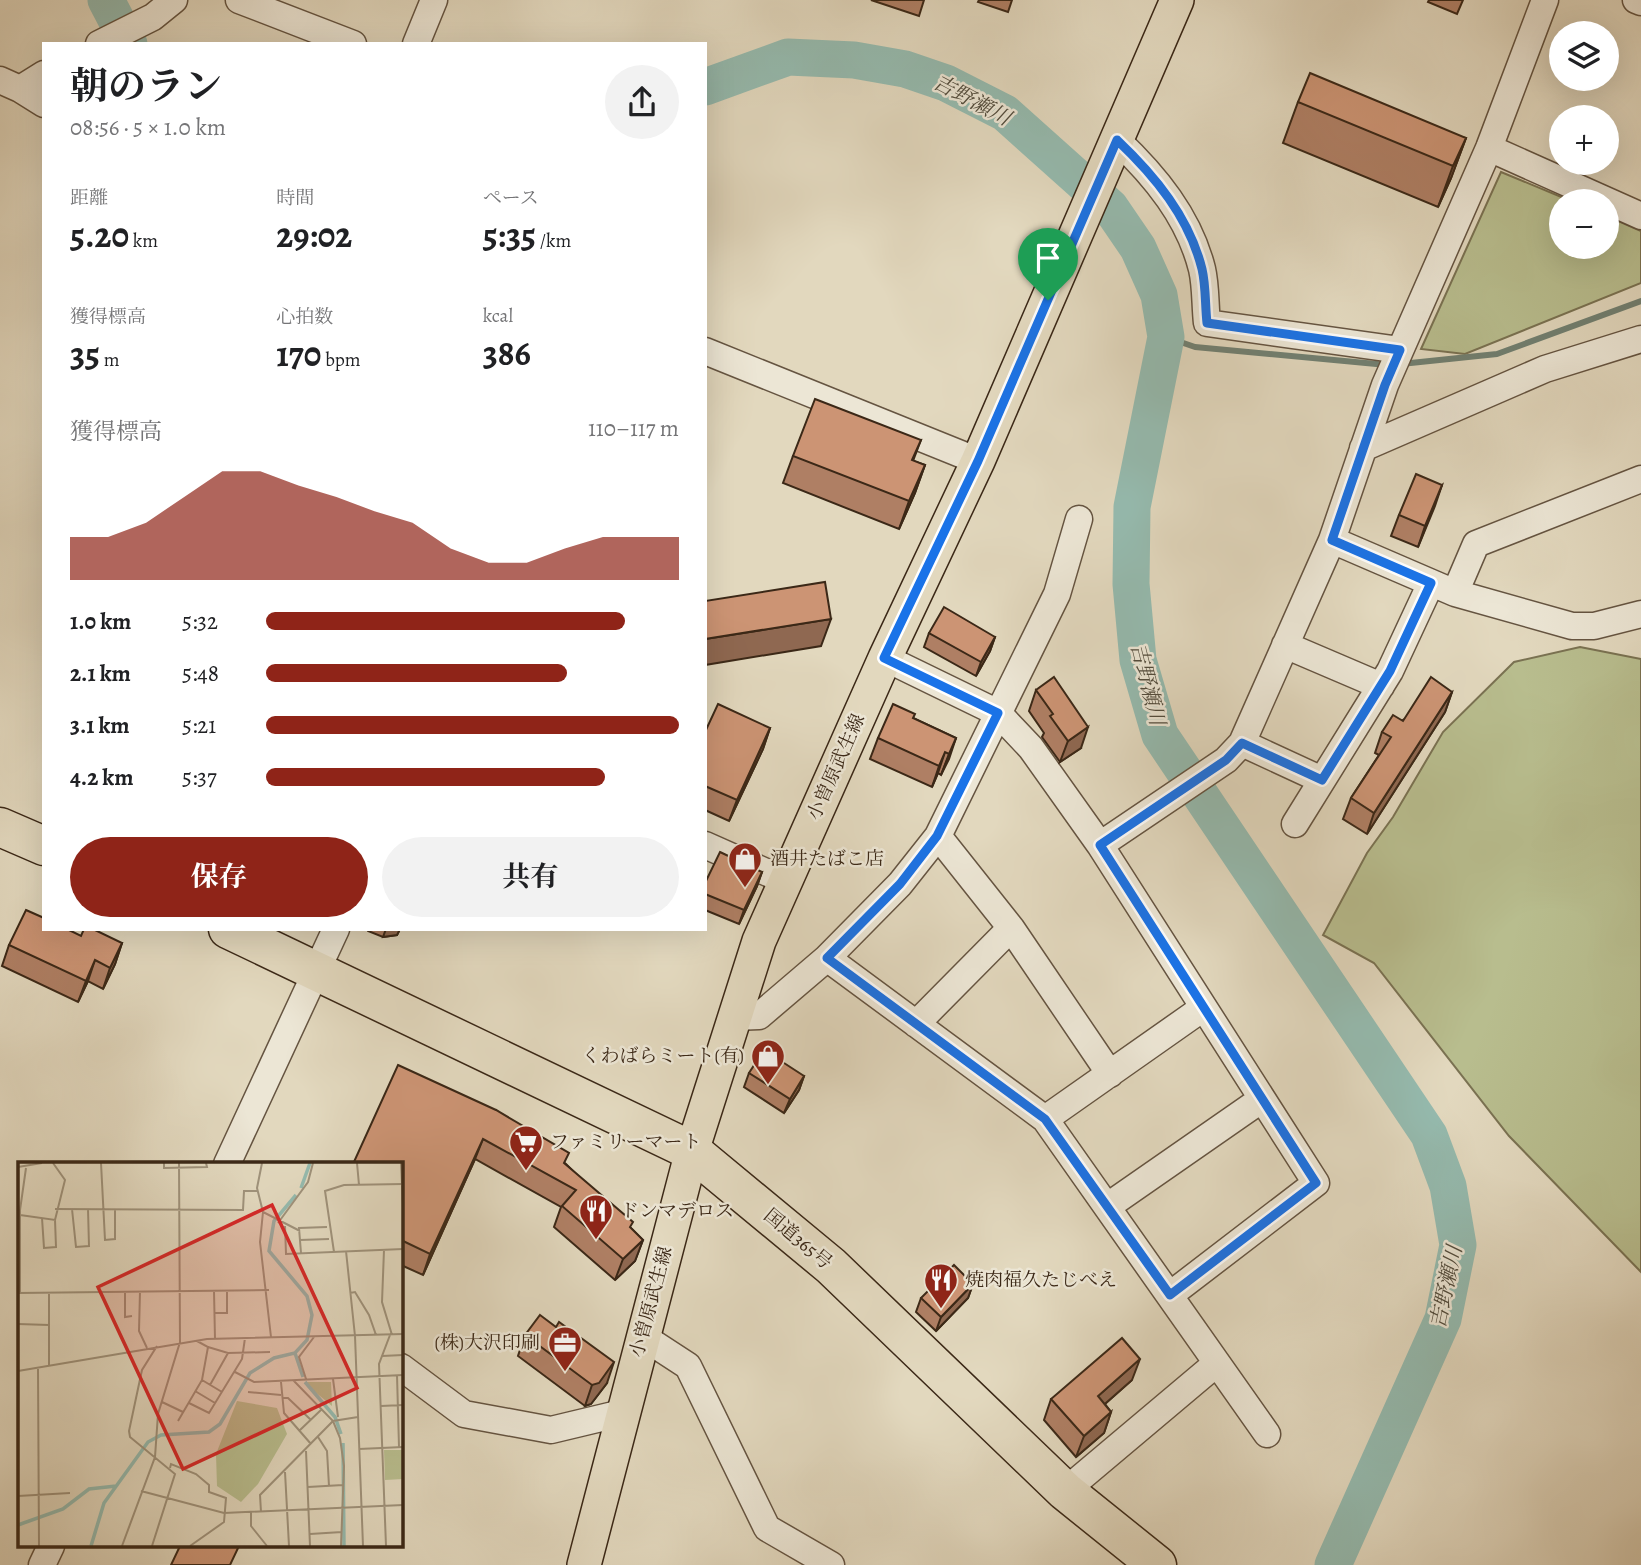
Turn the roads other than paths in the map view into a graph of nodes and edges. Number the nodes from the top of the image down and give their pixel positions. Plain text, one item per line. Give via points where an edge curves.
1 (174, 0) edge
2 (239, 0) edge
3 (434, 0) edge
4 (1177, 0) edge
5 (1545, 0) edge
6 (1636, 0) edge
7 (1641, 2) edge
8 (149, 8) edge
9 (102, 42) edge
10 (344, 42) edge
11 (417, 42) edge
12 (42, 75) edge
13 (10, 84) edge
14 (42, 103) edge
15 (1115, 146) junction
16 (1489, 148) junction
17 (1641, 216) edge
18 (1641, 339) edge
19 (1400, 350) junction
20 (707, 352) edge
21 (1363, 448) junction
22 (978, 461) junction
23 (1641, 479) edge
24 (1079, 519) dead end
25 (1332, 540) junction
26 (1443, 588) junction
27 (1641, 614) edge
28 (1285, 645) junction
29 (884, 658) junction
30 (1381, 685) junction
31 (998, 713) junction
32 (1234, 752) junction
33 (1322, 780) junction
34 (1295, 824) dead end
35 (0, 827) edge
36 (937, 836) junction
37 (42, 845) edge
38 (1100, 845) junction
39 (707, 846) edge
40 (786, 881) junction
41 (1011, 928) junction
42 (232, 931) edge
43 (335, 931) edge
44 (827, 958) junction
45 (317, 970) junction
46 (1203, 1008) junction
47 (734, 1017) junction
48 (916, 1024) junction
49 (1110, 1074) junction
50 (1262, 1099) junction
51 (1045, 1119) junction
52 (692, 1151) junction
53 (228, 1162) edge
54 (1108, 1206) junction
55 (1170, 1295) junction
56 (642, 1336) junction
57 (1217, 1363) junction
58 (402, 1368) edge
59 (622, 1413) junction
60 (1267, 1434) dead end
61 (1065, 1491) junction
62 (50, 1548) edge
63 (42, 1565) edge
64 (584, 1565) edge
65 (831, 1565) edge
66 (1157, 1565) edge

1 - 8 street
2 - 10 street
3 - 11 street
4 - 15 main road, 小曽原武生線
5 - 16 street
6 - 7 street
8 - 9 street
12 - 13 street
13 - 14 street
15 - 19 street via 1139,160 1178,210 1202,270 1207,323
15 - 22 main road, 小曽原武生線
16 - 17 street
16 - 19 street
18 - 21 street via 1545,369
19 - 21 street
20 - 22 street
21 - 25 street
22 - 29 main road, 小曽原武生線
23 - 26 street via 1476,544
24 - 31 street via 1056,594
25 - 26 street
25 - 28 street
26 - 27 street via 1572,626 1594,626
26 - 30 street
28 - 30 street
28 - 32 street
29 - 31 street
29 - 40 main road, 小曽原武生線
30 - 33 street
31 - 36 street
31 - 38 street via 1031,748
32 - 33 street
32 - 38 street
33 - 34 street
35 - 37 highway
36 - 41 street
36 - 44 street via 900,884
38 - 46 street
39 - 40 street
40 - 47 main road, 小曽原武生線 via 759,941
41 - 48 street
41 - 49 street
42 - 45 highway, 国道365号
43 - 45 street
44 - 47 street via 759,1016
44 - 48 street
45 - 52 highway, 国道365号
45 - 53 street
46 - 49 street
46 - 50 street
47 - 52 main road, 小曽原武生線
48 - 51 street
49 - 51 street
50 - 54 street
50 - 55 street via 1316,1183
51 - 54 street
52 - 56 main road, 小曽原武生線
52 - 61 highway, 国道365号 via 831,1266
54 - 55 street
55 - 57 street
56 - 59 main road, 小曽原武生線
56 - 65 street via 688,1366 767,1528
57 - 60 street
57 - 61 street
58 - 59 street via 464,1414 551,1430
59 - 64 main road, 小曽原武生線
61 - 66 highway, 国道365号
62 - 63 street

